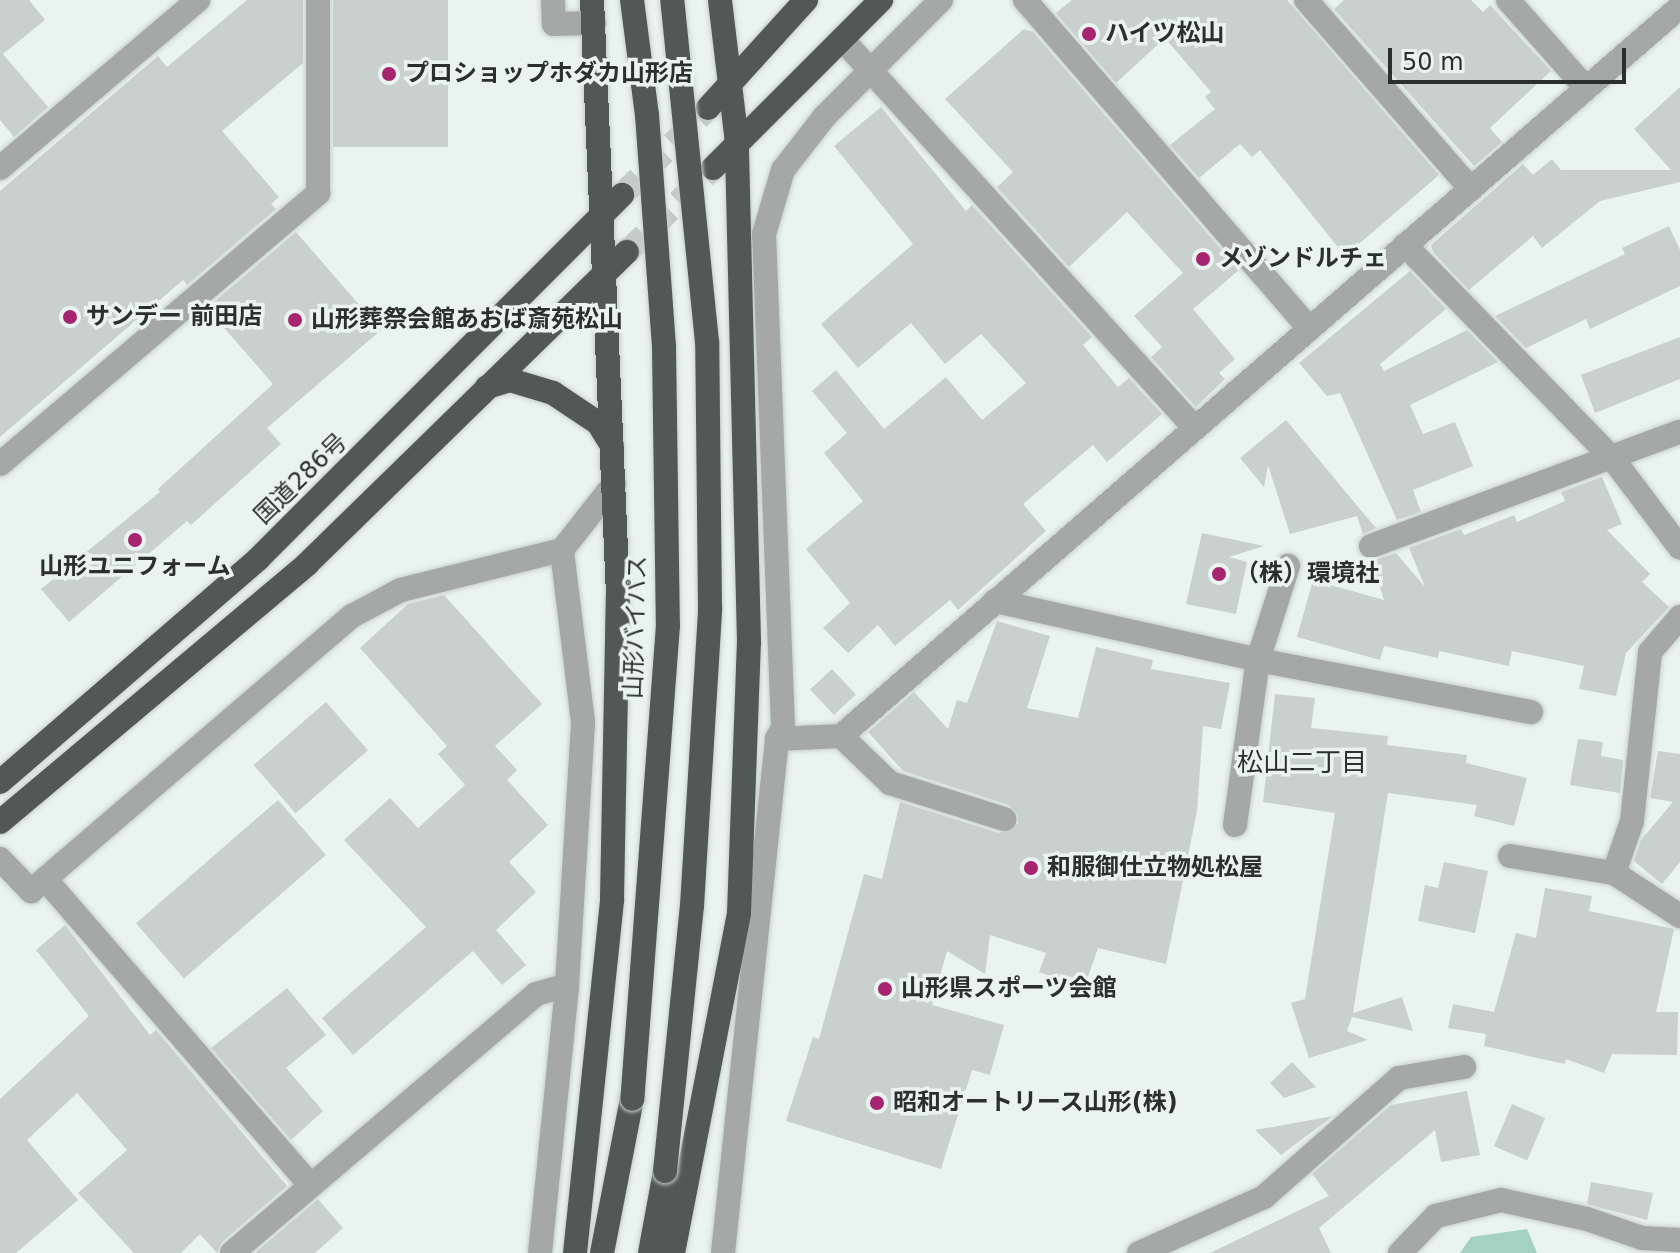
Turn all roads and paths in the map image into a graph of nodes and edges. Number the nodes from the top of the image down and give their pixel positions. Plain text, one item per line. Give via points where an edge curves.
1 (198, 0) edge
2 (318, 0) edge
3 (553, 0) edge
4 (632, 0) edge
5 (672, 0) edge
6 (720, 0) edge
7 (806, 0) edge
8 (881, 0) edge
9 (941, 0) edge
10 (1025, 0) edge
11 (1306, 0) edge
12 (1508, 0) edge
13 (1680, 7) edge
14 (593, 12) edge
15 (842, 39) junction
16 (874, 71) junction
17 (729, 87) junction
18 (1585, 87) junction
19 (708, 108) tunnel mouth
20 (737, 143) junction
21 (0, 168) edge
22 (713, 168) tunnel mouth
23 (1471, 189) junction
24 (622, 195) tunnel mouth
25 (598, 220) junction
26 (1405, 245) junction
27 (627, 252) tunnel mouth
28 (602, 276) junction
29 (1307, 326) junction
30 (485, 388) junction
31 (1193, 426) junction
32 (1680, 432) edge
33 (612, 445) junction
34 (1613, 459) junction
35 (0, 464) edge
36 (614, 484) junction
37 (1371, 546) dead end
38 (1680, 548) edge
39 (562, 550) junction
40 (1288, 566) dead end
41 (995, 601) junction
42 (1680, 617) edge
43 (1258, 660) junction
44 (1531, 712) dead end
45 (841, 736) junction
46 (777, 739) junction
47 (0, 782) edge
48 (1004, 819) dead end
49 (0, 822) edge
50 (1235, 825) dead end
51 (1510, 856) dead end
52 (0, 859) edge
53 (1614, 873) junction
54 (46, 880) junction
55 (1680, 916) edge
56 (567, 985) junction
57 (1464, 1067) dead end
58 (309, 1184) junction
59 (1680, 1240) edge
60 (232, 1253) edge
61 (540, 1253) edge
62 (575, 1253) edge
63 (602, 1253) edge
64 (650, 1253) edge
65 (673, 1253) edge
66 (723, 1253) edge
67 (1139, 1253) edge
68 (1400, 1253) edge

1 - 21 street
2 - 35 street via 318,193
3 - 14 street via 554,24
4 - 63 highway, 山形バイパス, bridge via 647,115 664,347 668,625 632,1099
5 - 64 highway, bridge via 707,342 710,608 692,906 665,1171
6 - 17 highway
7 - 17 highway
8 - 15 highway
9 - 16 street
10 - 29 street
11 - 23 street
12 - 18 street
13 - 18 street
14 - 25 highway
15 - 16 street
15 - 20 highway
16 - 31 street
16 - 46 street via 825,116 783,170 764,234 783,727
17 - 19 highway
17 - 20 highway
18 - 23 street
20 - 22 highway
20 - 65 highway via 749,642 739,913
23 - 26 street
24 - 25 highway, 国道286号
25 - 28 highway
25 - 47 highway, 国道286号 via 258,559
26 - 29 street
26 - 34 street
27 - 28 highway
28 - 30 highway
28 - 33 highway
29 - 31 street
30 - 33 highway via 510,380 553,393 598,423
30 - 49 highway via 307,564
31 - 41 street
32 - 34 street
33 - 36 highway
34 - 37 street
34 - 38 street
36 - 39 street
36 - 62 highway via 618,595 612,899
39 - 54 street via 401,590 352,616
39 - 56 street via 583,722
40 - 43 street
41 - 43 street
41 - 45 street
42 - 53 street via 1650,652 1632,821
43 - 44 street
43 - 50 street
45 - 46 street
45 - 48 street via 890,783
46 - 66 street
51 - 53 street
52 - 54 street via 31,891
53 - 55 street
54 - 58 street
56 - 58 street via 536,994
56 - 61 street
57 - 67 street via 1399,1078 1264,1197
58 - 60 street
59 - 68 street via 1642,1238 1587,1219 1501,1200 1436,1216

